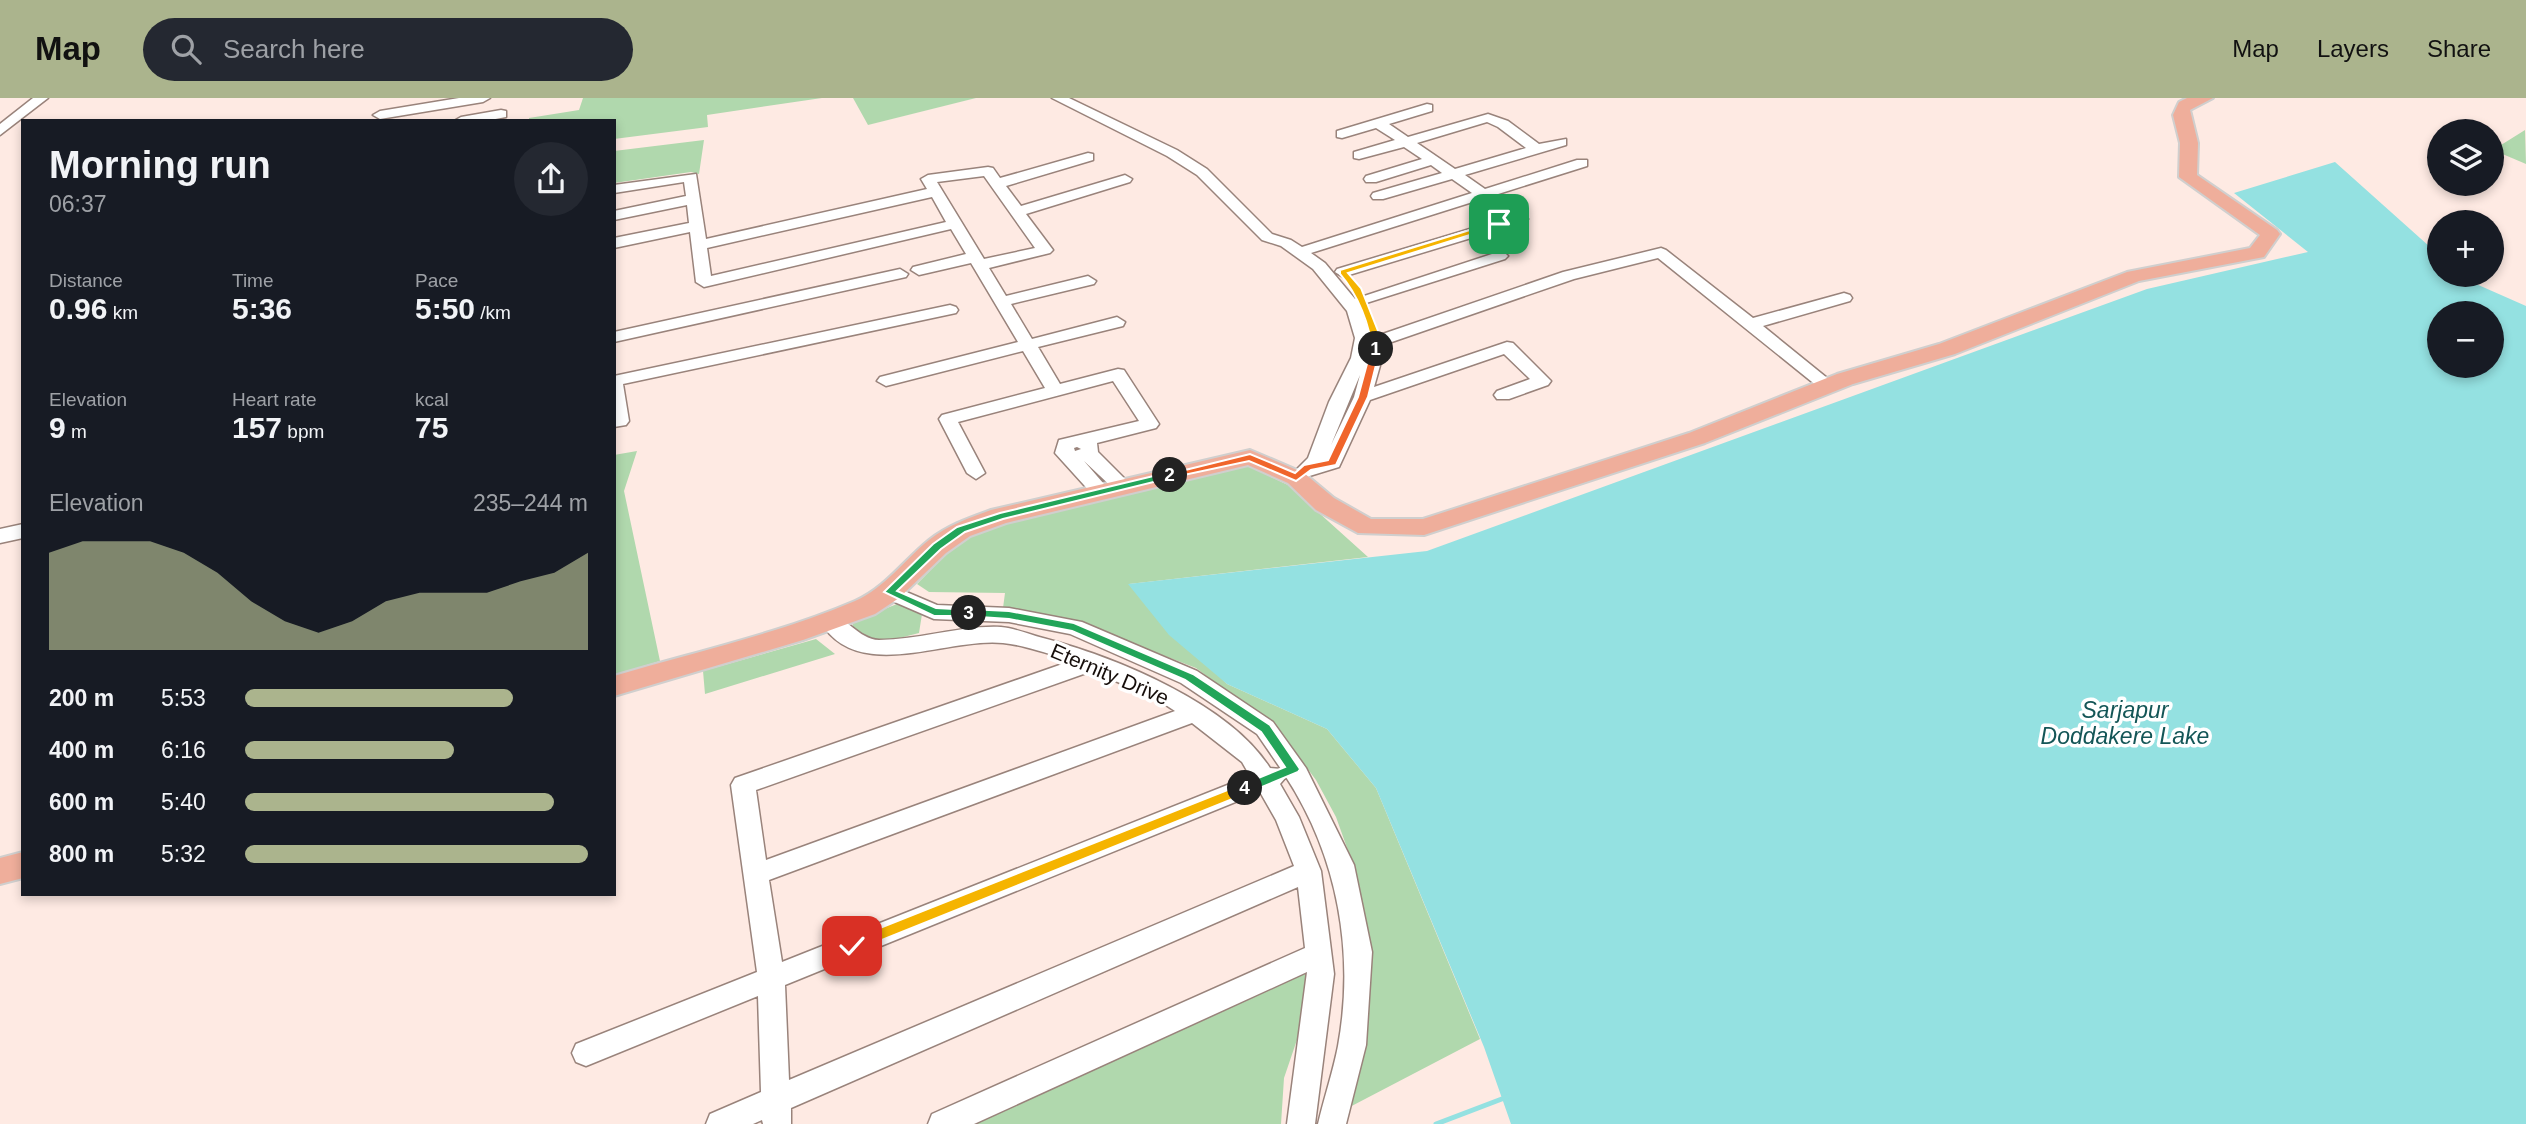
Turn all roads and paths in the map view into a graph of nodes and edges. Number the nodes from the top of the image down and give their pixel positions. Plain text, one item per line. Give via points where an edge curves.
1 (41, 98) edge
2 (482, 98) edge
3 (502, 98) edge
4 (1059, 98) edge
5 (2205, 98) edge
6 (1427, 108) dead end
7 (380, 115) dead end
8 (501, 118) edge
9 (1378, 123) junction
10 (0, 131) edge
11 (1342, 134) dead end
12 (1405, 141) junction
13 (1561, 142) dead end
14 (1537, 149) junction
15 (1359, 155) dead end
16 (1088, 157) dead end
17 (1433, 160) junction
18 (1583, 163) dead end
19 (1454, 174) junction
20 (1125, 179) dead end
21 (1371, 179) dead end
22 (1427, 181) junction
23 (999, 183) junction
24 (616, 189) edge
25 (935, 192) junction
26 (1484, 194) junction
27 (1378, 196) dead end
28 (694, 200) junction
29 (1019, 211) junction
30 (1472, 214) junction
31 (616, 216) edge
32 (955, 224) junction
33 (696, 226) junction
34 (616, 243) edge
35 (699, 245) junction
36 (1500, 256) dead end
37 (977, 261) junction
38 (919, 270) dead end
39 (1343, 272) junction
40 (900, 274) dead end
41 (1088, 281) dead end
42 (1844, 298) dead end
43 (1000, 302) junction
44 (1362, 302) junction
45 (950, 310) dead end
46 (1117, 322) dead end
47 (1750, 324) junction
48 (616, 337) edge
49 (1378, 341) junction
50 (1026, 346) junction
51 (886, 381) dead end
52 (616, 382) edge
53 (1828, 386) junction
54 (1055, 390) junction
55 (616, 395) edge
56 (1503, 395) dead end
57 (1363, 397) junction
58 (948, 419) junction
59 (616, 422) edge
60 (928, 425) dead end
61 (975, 473) dead end
62 (1302, 473) junction
63 (1111, 488) junction
64 (21, 531) edge
65 (0, 536) edge
66 (890, 592) junction
67 (831, 621) junction
68 (1093, 662) junction
69 (616, 685) edge
70 (1194, 713) junction
71 (1293, 769) junction
72 (1265, 780) junction
73 (21, 866) edge
74 (0, 871) edge
75 (1309, 871) junction
76 (755, 875) junction
77 (1319, 954) junction
78 (771, 978) junction
79 (586, 1053) dead end
80 (777, 1112) edge
81 (720, 1124) edge
82 (942, 1124) edge
83 (1301, 1124) edge
84 (1332, 1124) edge

1 - 10 street
2 - 7 street
3 - 8 street
4 - 62 street via 1202,172 1267,237 1286,243 1319,266 1355,310 1363,338 1360,358 1316,461
5 - 53 main road via 2183,107 2188,177 2270,234 2257,253 2134,276 1947,349
6 - 9 street
9 - 11 street
9 - 12 street
12 - 14 street via 1488,118
12 - 15 street
12 - 17 street
13 - 14 street
14 - 19 street
16 - 23 street
17 - 19 street
17 - 21 street
18 - 26 street
19 - 22 street
19 - 26 street
20 - 29 street
22 - 27 street
22 - 30 street
23 - 25 street via 988,171 928,179
23 - 29 street
24 - 28 street via 691,177
25 - 32 street
25 - 35 street
26 - 30 street
26 - 30 street via 1517,216 1509,222
28 - 31 street
28 - 33 street
29 - 37 street via 1045,250
30 - 39 street
30 - 39 street via 1308,249
32 - 35 street via 704,282
32 - 37 street
33 - 34 street
33 - 35 street
36 - 44 street
37 - 38 street
37 - 43 street
39 - 44 street
40 - 48 street
41 - 43 street
42 - 47 street
43 - 50 street
44 - 49 street
45 - 52 street
46 - 50 street
47 - 49 street via 1661,253 1569,275
47 - 53 street
49 - 57 street
50 - 51 street
50 - 54 street
53 - 62 main road via 1697,438 1424,527 1367,527 1325,504
54 - 58 street
54 - 63 street via 1118,374 1150,424 1080,450
55 - 59 street via 620,421
56 - 57 street via 1542,381 1507,347
57 - 62 street via 1332,463
58 - 60 street
58 - 61 street
62 - 63 main road via 1250,457
63 - 66 main road via 961,530
64 - 65 street
66 - 67 main road
66 - 71 street, Eternity Drive via 934,612 1009,615 1074,627 1123,648 1189,677 1265,729
67 - 68 street, Eternity Drive via 842,634 874,648 1002,635
67 - 69 main road
68 - 70 street, Eternity Drive via 1163,692
68 - 76 street via 743,785
70 - 72 street, Eternity Drive via 1250,756
70 - 76 street
71 - 72 street
71 - 84 street, Eternity Drive via 1342,865 1359,952 1352,1045
72 - 75 street, Eternity Drive via 1287,817
72 - 78 street
73 - 74 main road
75 - 77 street, Eternity Drive
75 - 80 street
76 - 78 street
77 - 82 street
77 - 83 street, Eternity Drive via 1321,974
78 - 79 street
78 - 80 street
80 - 81 street

